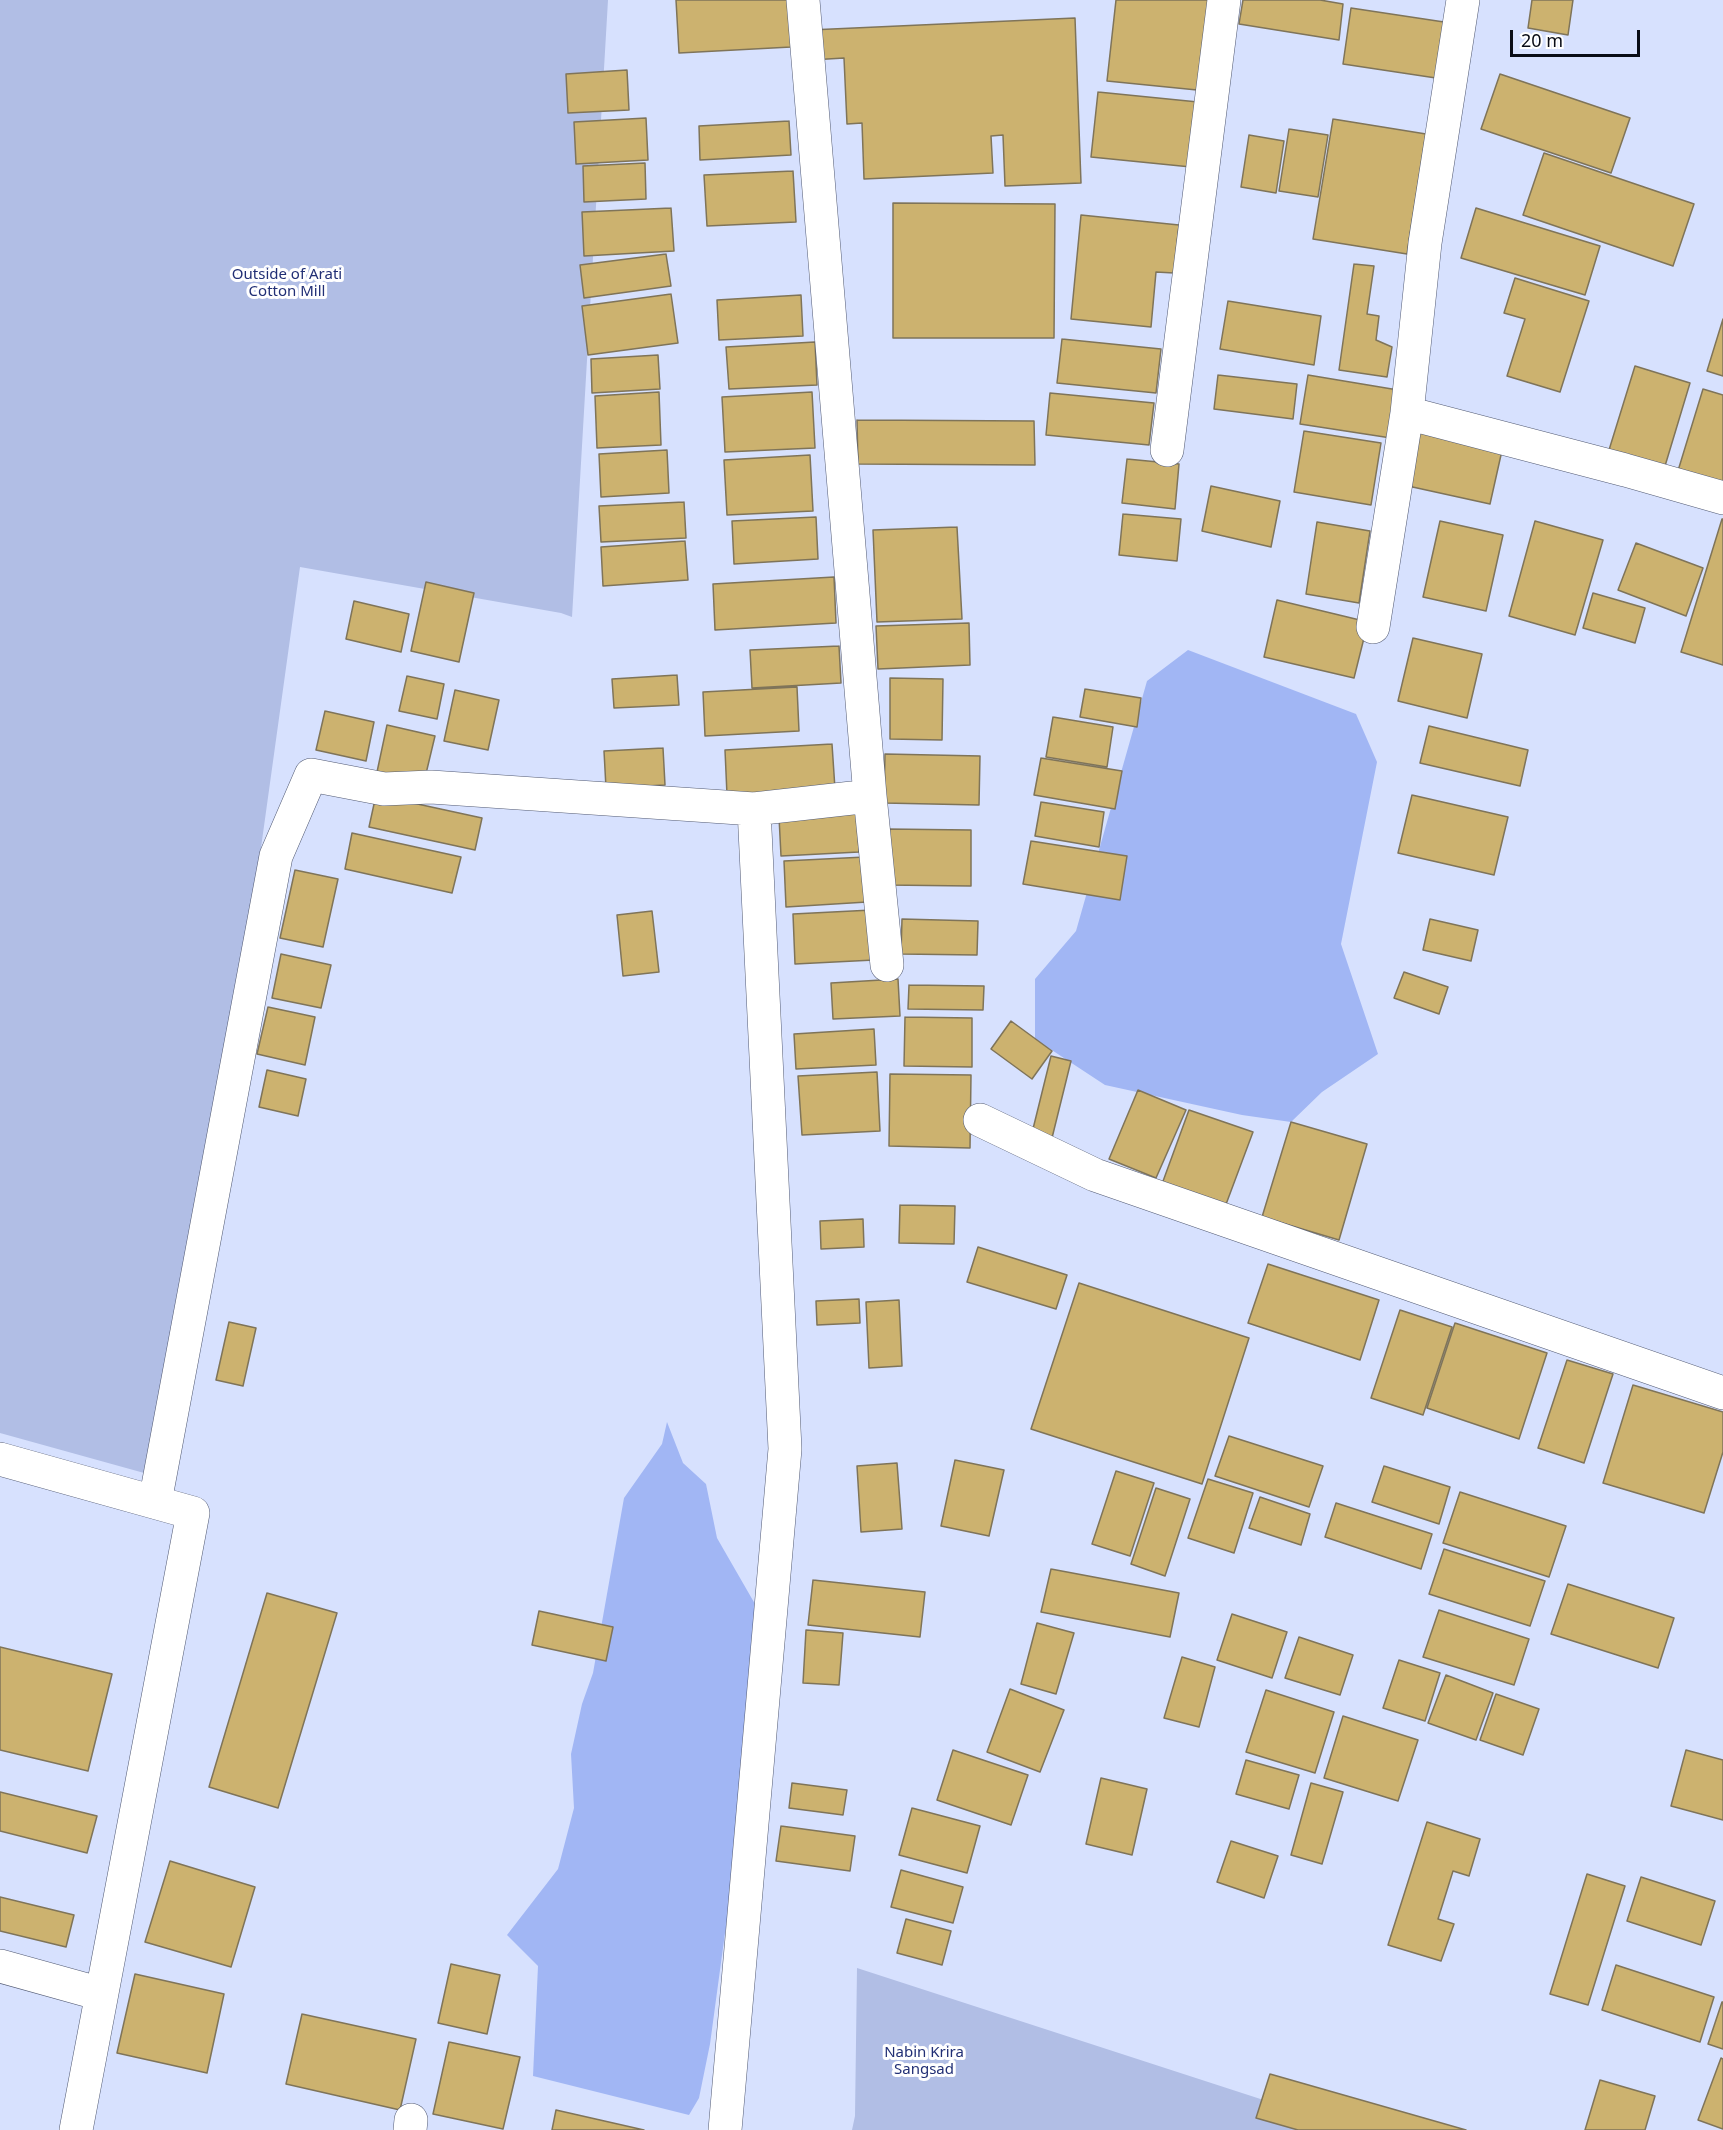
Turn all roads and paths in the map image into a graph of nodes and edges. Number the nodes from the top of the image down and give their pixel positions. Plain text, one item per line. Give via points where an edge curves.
1 (803, 0) edge
2 (1224, 0) edge
3 (1463, 0) edge
4 (1407, 413) junction
5 (1167, 450) dead end
6 (1723, 498) edge
7 (1373, 627) dead end
8 (870, 796) junction
9 (754, 809) junction
10 (886, 965) dead end
11 (980, 1120) dead end
12 (1723, 1393) edge
13 (0, 1459) edge
14 (155, 1502) junction
15 (0, 1966) edge
16 (101, 1994) junction
17 (76, 2130) edge
18 (725, 2130) edge

1 - 8 street
2 - 5 street
3 - 4 street via 1425,243
4 - 6 street
4 - 7 street
8 - 9 street
8 - 10 street
9 - 14 street via 431,787 384,789 311,775 276,856
9 - 18 street via 785,1449
11 - 12 street via 1095,1175
13 - 14 street
14 - 16 street via 193,1513
15 - 16 street
16 - 17 street

